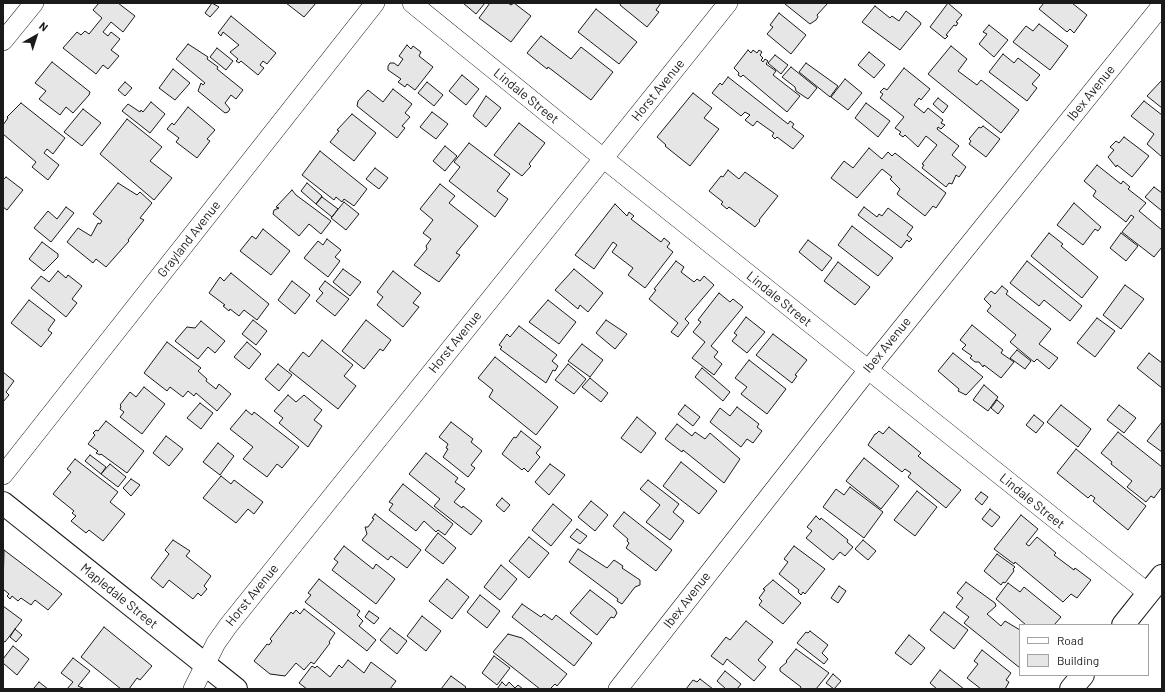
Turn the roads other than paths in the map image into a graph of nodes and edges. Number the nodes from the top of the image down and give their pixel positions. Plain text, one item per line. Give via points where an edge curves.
1 (34, 3) edge
2 (375, 3) edge
3 (412, 3) edge
4 (728, 3) edge
5 (1162, 6) edge
6 (3, 41) edge
7 (603, 158) junction
8 (868, 370) junction
9 (3, 475) edge
10 (3, 503) edge
11 (1162, 576) edge
12 (1148, 593) junction
13 (1124, 624) edge
14 (204, 664) junction
15 (1082, 676) edge
16 (193, 689) edge
17 (236, 689) edge
18 (618, 689) edge
19 (1072, 689) edge

1 - 6 street
2 - 9 street, Grayland Avenue
3 - 7 street, Lindale Street
4 - 7 street, Horst Avenue
5 - 8 street, Ibex Avenue
7 - 8 street, Lindale Street
7 - 14 street, Horst Avenue via 228,626
8 - 12 street, Lindale Street
8 - 18 street, Ibex Avenue
10 - 14 street, Mapledale Street
11 - 12 street
12 - 13 street
14 - 16 street, Horst Avenue
14 - 17 street, Mapledale Street
15 - 19 street

